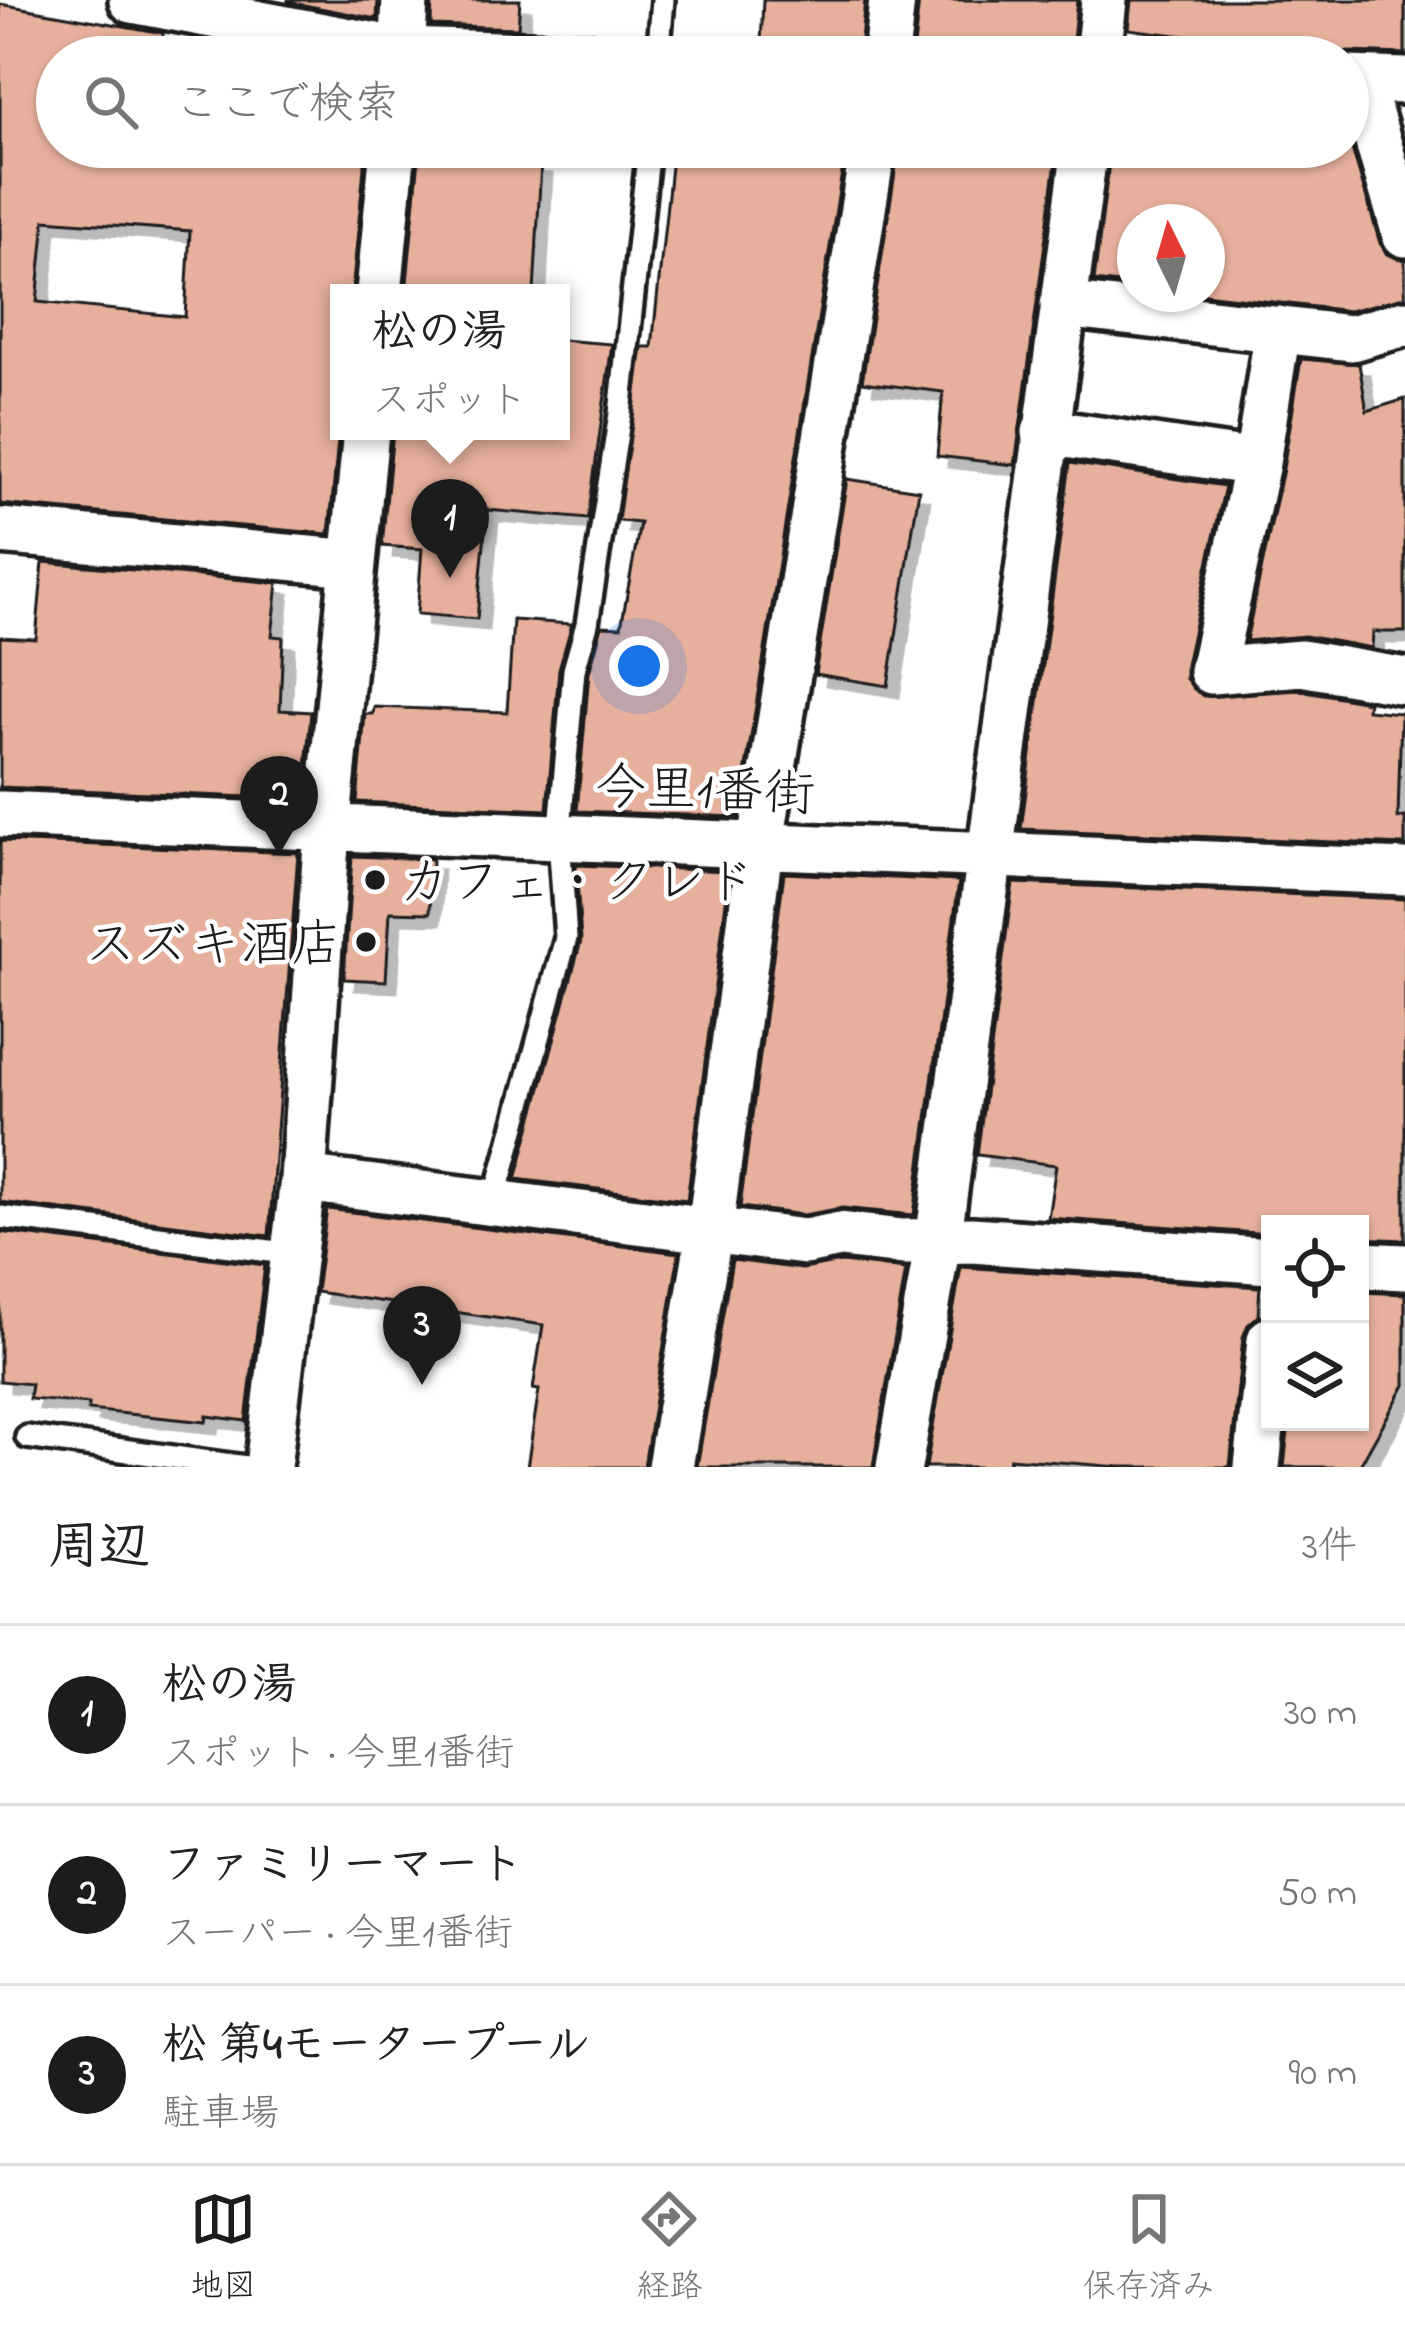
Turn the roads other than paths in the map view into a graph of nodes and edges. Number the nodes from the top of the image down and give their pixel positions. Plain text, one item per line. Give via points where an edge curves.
1 (132, 0) edge
2 (405, 0) edge
3 (663, 0) edge
4 (892, 0) edge
5 (1104, 0) edge
6 (312, 36) edge
7 (403, 36) edge
8 (660, 36) edge
9 (888, 36) edge
10 (1100, 36) edge
11 (1369, 80) edge
12 (1405, 81) edge
13 (1369, 125) edge
14 (391, 168) edge
15 (647, 168) edge
16 (869, 168) edge
17 (1082, 168) edge
18 (1405, 234) edge
19 (380, 284) edge
20 (1064, 305) junction
21 (1405, 323) edge
22 (1278, 329) junction
23 (1046, 433) junction
24 (365, 440) edge
25 (1257, 463) junction
26 (0, 530) edge
27 (353, 563) junction
28 (1405, 681) edge
29 (0, 814) edge
30 (327, 830) junction
31 (559, 839) junction
32 (760, 848) junction
33 (989, 856) junction
34 (1405, 872) edge
35 (303, 1179) junction
36 (494, 1203) junction
37 (0, 1217) edge
38 (710, 1229) junction
39 (938, 1242) junction
40 (294, 1254) junction
41 (1261, 1260) edge
42 (1369, 1265) edge
43 (1405, 1267) edge
44 (1261, 1428) edge
45 (27, 1437) dead end
46 (246, 1467) edge
47 (268, 1467) edge
48 (670, 1467) edge
49 (899, 1467) edge
50 (1257, 1467) edge

1 - 6 street
2 - 7 street
3 - 8 lane
4 - 9 street
5 - 10 street
11 - 12 street
13 - 18 street
14 - 19 street
15 - 31 lane via 620,414 574,670
16 - 32 street
17 - 20 street
20 - 22 street
20 - 23 street
21 - 22 street via 1351,338
22 - 25 street
23 - 25 street
23 - 33 street
24 - 27 street
25 - 28 street via 1212,671 1301,663
26 - 27 street
27 - 30 street
29 - 30 street, 今里1番街
30 - 31 street, 今里1番街
30 - 35 street
31 - 32 street, 今里1番街
31 - 36 lane via 566,938
32 - 33 street, 今里1番街
32 - 38 street
33 - 34 street, 今里1番街
33 - 39 street
35 - 36 street
35 - 40 street
36 - 38 street
37 - 40 lane
38 - 39 street via 805,1242 840,1235
38 - 48 street
39 - 41 street
39 - 49 street
40 - 47 street
42 - 43 street
44 - 50 street
45 - 46 lane

